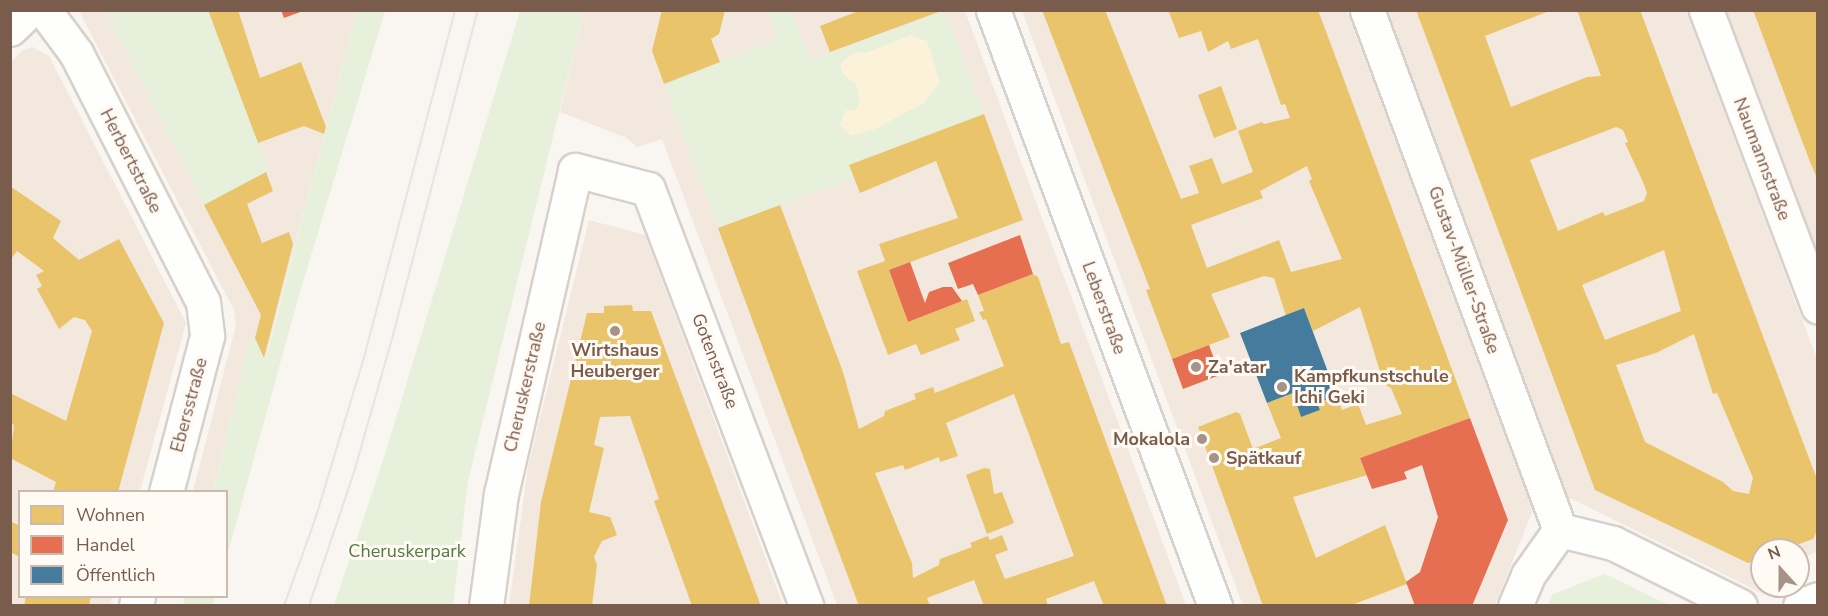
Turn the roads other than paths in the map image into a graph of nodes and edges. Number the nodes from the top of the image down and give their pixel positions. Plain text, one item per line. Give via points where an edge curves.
1 (30, 10) edge
2 (44, 10) edge
3 (993, 10) edge
4 (1367, 10) edge
5 (1706, 10) edge
6 (10, 29) edge
7 (575, 170) joint
8 (1818, 307) edge
9 (207, 319) joint
10 (167, 490) edge
11 (1560, 530) junction
12 (1818, 599) edge
13 (486, 606) edge
14 (806, 606) edge
15 (1215, 606) edge
16 (1515, 606) edge
17 (1740, 606) edge
18 (1800, 606) edge

1 - 6 street
2 - 9 street, Herbertstraße via 76,53 204,302
3 - 15 street, Leberstraße
4 - 11 street, Gustav-Müller-Straße
5 - 8 street, Naumannstraße
7 - 13 street, Cheruskerstraße via 501,494
7 - 14 street, Gotenstraße via 648,189
9 - 10 street, Ebersstraße via 202,358
11 - 16 street via 1528,575
11 - 17 street via 1613,543
12 - 18 street

